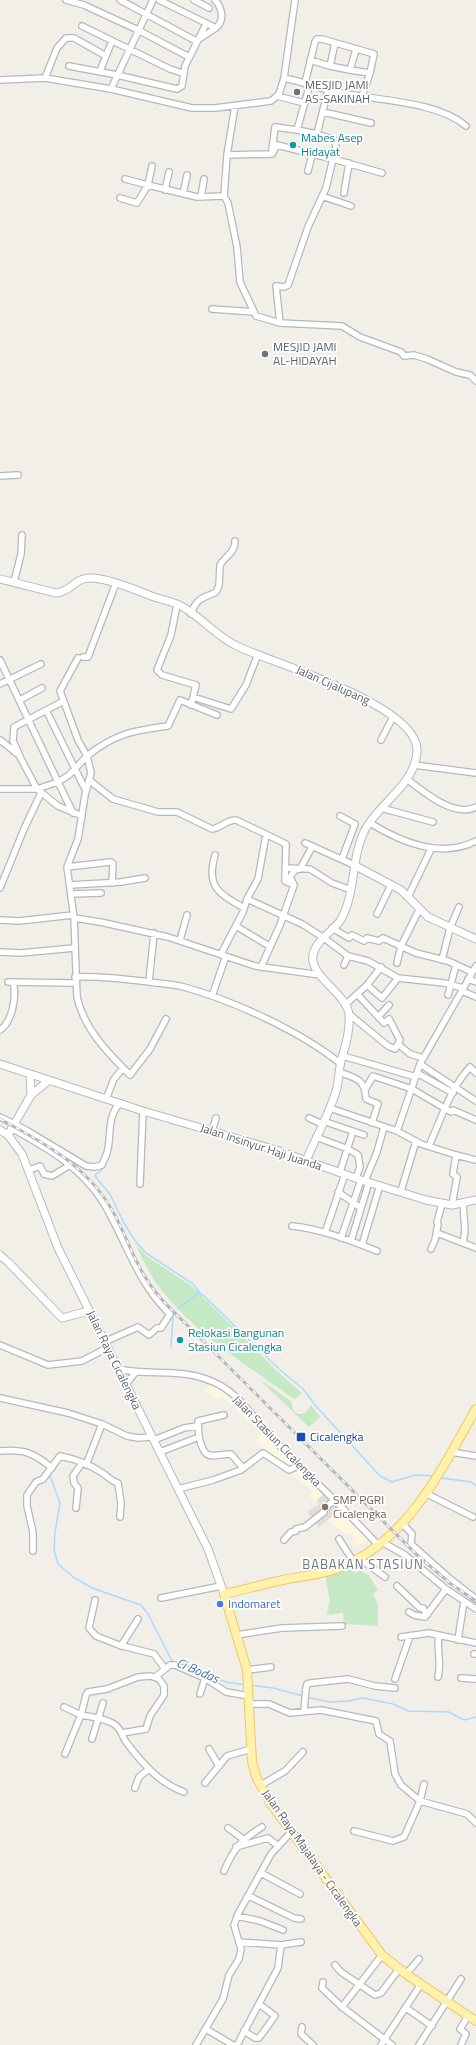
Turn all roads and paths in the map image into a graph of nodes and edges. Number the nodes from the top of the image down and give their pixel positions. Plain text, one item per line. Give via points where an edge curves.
1 (66, 0) edge
2 (120, 0) edge
3 (153, 0) edge
4 (159, 0) edge
5 (194, 0) edge
6 (215, 0) edge
7 (295, 0) edge
8 (83, 2) edge
9 (209, 8) dead end
10 (146, 14) junction
11 (206, 24) junction
12 (82, 26) dead end
13 (216, 28) junction
14 (138, 30) junction
15 (112, 41) junction
16 (196, 41) junction
17 (335, 43) junction
18 (356, 49) junction
19 (129, 50) junction
20 (106, 56) junction
21 (189, 57) junction
22 (310, 60) junction
23 (69, 66) dead end
24 (330, 66) junction
25 (350, 70) junction
26 (100, 71) junction
27 (370, 73) junction
28 (117, 74) junction
29 (182, 74) junction
30 (45, 78) junction
31 (284, 78) junction
32 (0, 80) edge
33 (307, 83) junction
34 (111, 89) junction
35 (328, 90) junction
36 (278, 96) junction
37 (362, 96) junction
38 (304, 103) junction
39 (235, 106) junction
40 (323, 112) junction
41 (371, 123) dead end
42 (466, 126) dead end
43 (298, 130) junction
44 (317, 134) junction
45 (272, 154) junction
46 (227, 155) junction
47 (312, 155) junction
48 (333, 159) junction
49 (349, 163) junction
50 (152, 166) dead end
51 (308, 171) dead end
52 (169, 172) dead end
53 (382, 173) dead end
54 (187, 175) dead end
55 (125, 179) dead end
56 (204, 179) dead end
57 (148, 185) junction
58 (166, 190) junction
59 (344, 193) dead end
60 (183, 194) junction
61 (224, 196) junction
62 (322, 196) junction
63 (201, 197) junction
64 (120, 198) dead end
65 (351, 206) dead end
66 (212, 309) dead end
67 (254, 312) junction
68 (280, 323) junction
69 (476, 381) edge
70 (18, 475) dead end
71 (0, 476) edge
72 (22, 536) dead end
73 (235, 541) dead end
74 (0, 579) edge
75 (14, 582) junction
76 (116, 583) junction
77 (177, 605) junction
78 (191, 614) junction
79 (258, 654) junction
80 (0, 660) edge
81 (41, 664) dead end
82 (10, 680) junction
83 (0, 684) edge
84 (42, 688) dead end
85 (193, 697) junction
86 (20, 700) junction
87 (62, 702) junction
88 (191, 705) junction
89 (46, 710) junction
90 (217, 715) dead end
91 (393, 717) junction
92 (28, 719) junction
93 (0, 740) edge
94 (381, 740) dead end
95 (19, 755) junction
96 (87, 756) junction
97 (414, 765) junction
98 (74, 770) junction
99 (476, 773) edge
100 (89, 780) junction
101 (408, 780) junction
102 (58, 782) junction
103 (0, 789) edge
104 (39, 791) junction
105 (86, 791) junction
106 (476, 807) edge
107 (380, 808) junction
108 (72, 813) junction
109 (82, 816) junction
110 (340, 816) dead end
111 (433, 822) dead end
112 (370, 823) junction
113 (266, 835) junction
114 (476, 841) edge
115 (305, 843) dead end
116 (312, 846) junction
117 (431, 849) junction
118 (215, 855) dead end
119 (342, 859) junction
120 (354, 865) junction
121 (68, 867) junction
122 (285, 868) junction
123 (300, 869) junction
124 (145, 878) dead end
125 (112, 883) junction
126 (70, 885) junction
127 (294, 885) junction
128 (391, 885) junction
129 (0, 888) edge
130 (351, 890) junction
131 (101, 893) dead end
132 (71, 894) junction
133 (408, 897) junction
134 (247, 899) junction
135 (459, 907) dead end
136 (244, 908) junction
137 (419, 910) junction
138 (377, 914) dead end
139 (187, 915) dead end
140 (284, 916) junction
141 (74, 917) junction
142 (0, 920) edge
143 (236, 926) junction
144 (332, 928) junction
145 (450, 928) junction
146 (154, 934) junction
147 (324, 938) junction
148 (476, 939) edge
149 (180, 940) junction
150 (270, 946) junction
151 (401, 946) junction
152 (74, 948) junction
153 (0, 952) edge
154 (223, 955) junction
155 (348, 956) junction
156 (442, 960) junction
157 (397, 963) dead end
158 (344, 965) dead end
159 (456, 965) junction
160 (476, 966) edge
161 (261, 967) junction
162 (381, 968) junction
163 (472, 972) junction
164 (320, 975) junction
165 (398, 978) junction
166 (468, 979) junction
167 (75, 980) junction
168 (149, 982) junction
169 (476, 982) edge
170 (451, 984) junction
171 (366, 985) junction
172 (462, 990) junction
173 (357, 994) junction
174 (448, 995) dead end
175 (212, 996) junction
176 (475, 1000) edge
177 (345, 1005) junction
178 (389, 1005) dead end
179 (349, 1014) junction
180 (379, 1016) junction
181 (166, 1018) dead end
182 (0, 1030) edge
183 (398, 1044) junction
184 (343, 1056) junction
185 (423, 1058) junction
186 (0, 1064) edge
187 (341, 1064) junction
188 (420, 1064) junction
189 (123, 1068) junction
190 (339, 1072) junction
191 (476, 1073) edge
192 (30, 1074) junction
193 (416, 1075) junction
194 (48, 1081) junction
195 (366, 1088) junction
196 (456, 1088) junction
197 (412, 1089) junction
198 (453, 1093) junction
199 (31, 1095) junction
200 (106, 1099) junction
201 (476, 1101) edge
202 (120, 1103) junction
203 (330, 1108) junction
204 (445, 1109) junction
205 (143, 1111) junction
206 (0, 1117) edge
207 (216, 1118) dead end
208 (308, 1118) dead end
209 (476, 1120) edge
210 (322, 1123) junction
211 (372, 1123) junction
212 (384, 1127) junction
213 (11, 1129) junction
214 (0, 1130) edge
215 (212, 1131) junction
216 (353, 1131) junction
217 (398, 1131) junction
218 (364, 1135) dead end
219 (316, 1137) junction
220 (416, 1141) junction
221 (429, 1146) junction
222 (348, 1149) junction
223 (456, 1156) junction
224 (476, 1160) edge
225 (306, 1161) junction
226 (70, 1165) junction
227 (29, 1170) junction
228 (343, 1173) junction
229 (363, 1180) junction
230 (140, 1184) dead end
231 (380, 1185) junction
232 (401, 1191) junction
233 (338, 1192) junction
234 (476, 1200) edge
235 (353, 1202) junction
236 (463, 1203) junction
237 (442, 1204) junction
238 (452, 1205) junction
239 (361, 1208) junction
240 (292, 1226) dead end
241 (325, 1233) junction
242 (437, 1233) junction
243 (341, 1238) junction
244 (352, 1241) junction
245 (463, 1243) junction
246 (362, 1245) junction
247 (476, 1248) edge
248 (431, 1249) dead end
249 (377, 1251) dead end
250 (0, 1255) edge
251 (90, 1311) junction
252 (0, 1345) edge
253 (105, 1345) junction
254 (118, 1369) junction
255 (135, 1373) junction
256 (126, 1384) junction
257 (0, 1398) edge
258 (476, 1409) edge
259 (224, 1415) dead end
260 (102, 1424) junction
261 (197, 1426) junction
262 (199, 1437) junction
263 (153, 1438) junction
264 (0, 1451) edge
265 (160, 1452) junction
266 (451, 1452) junction
267 (476, 1456) edge
268 (84, 1464) junction
269 (300, 1465) junction
270 (51, 1468) junction
271 (243, 1468) junction
272 (178, 1489) junction
273 (427, 1494) junction
274 (334, 1500) junction
275 (76, 1508) dead end
276 (120, 1517) dead end
277 (473, 1517) dead end
278 (403, 1524) junction
279 (339, 1539) dead end
280 (284, 1540) dead end
281 (380, 1543) junction
282 (33, 1551) dead end
283 (356, 1560) junction
284 (385, 1577) dead end
285 (397, 1586) dead end
286 (446, 1589) junction
287 (222, 1590) junction
288 (161, 1598) dead end
289 (476, 1599) edge
290 (95, 1600) dead end
291 (464, 1601) junction
292 (476, 1609) edge
293 (410, 1612) dead end
294 (427, 1615) junction
295 (138, 1619) dead end
296 (342, 1626) dead end
297 (236, 1635) junction
298 (439, 1635) junction
299 (410, 1636) junction
300 (401, 1637) dead end
301 (458, 1640) junction
302 (476, 1643) edge
303 (122, 1646) junction
304 (271, 1667) dead end
305 (165, 1669) junction
306 (247, 1670) junction
307 (155, 1677) junction
308 (438, 1677) dead end
309 (205, 1678) junction
310 (461, 1678) dead end
311 (395, 1679) dead end
312 (476, 1679) edge
313 (395, 1688) dead end
314 (200, 1694) dead end
315 (249, 1698) junction
316 (103, 1703) dead end
317 (64, 1706) dead end
318 (304, 1709) junction
319 (81, 1715) junction
320 (99, 1718) junction
321 (122, 1733) junction
322 (92, 1739) dead end
323 (209, 1749) dead end
324 (251, 1749) junction
325 (303, 1752) dead end
326 (65, 1754) dead end
327 (219, 1766) junction
328 (148, 1769) junction
329 (205, 1783) dead end
330 (424, 1784) dead end
331 (261, 1785) junction
332 (135, 1788) dead end
333 (184, 1792) dead end
334 (420, 1801) junction
335 (476, 1822) edge
336 (262, 1827) dead end
337 (228, 1828) dead end
338 (292, 1831) junction
339 (354, 1831) dead end
340 (243, 1839) junction
341 (278, 1845) junction
342 (236, 1847) junction
343 (224, 1871) dead end
344 (261, 1873) junction
345 (300, 1894) dead end
346 (249, 1896) junction
347 (237, 1916) junction
348 (302, 1920) dead end
349 (283, 1930) dead end
350 (240, 1942) junction
351 (301, 1942) dead end
352 (281, 1945) junction
353 (382, 1955) junction
354 (419, 1959) dead end
355 (335, 1965) dead end
356 (399, 1969) junction
357 (406, 1974) junction
358 (461, 1978) dead end
359 (323, 1982) dead end
360 (421, 1984) junction
361 (359, 1985) junction
362 (448, 2002) junction
363 (259, 2004) junction
364 (342, 2007) junction
365 (406, 2008) junction
366 (468, 2016) junction
367 (476, 2021) edge
368 (432, 2026) junction
369 (302, 2027) dead end
370 (206, 2029) junction
371 (244, 2031) junction
372 (385, 2039) junction
373 (196, 2045) edge
374 (233, 2045) edge
375 (237, 2045) edge
376 (313, 2045) edge
377 (381, 2045) edge
378 (392, 2045) edge
379 (419, 2045) edge
380 (461, 2045) edge

1 - 8 street
2 - 10 street
3 - 10 street
4 - 11 street
5 - 9 street
6 - 13 street via 220,5 222,17
7 - 31 street
8 - 14 street
10 - 14 street
10 - 16 street
11 - 13 street
11 - 16 street
12 - 15 street
13 - 16 street
14 - 19 street
14 - 21 street
15 - 19 street
15 - 20 street
16 - 21 street
17 - 18 street
17 - 22 street via 317,39
17 - 24 street
18 - 25 street
18 - 27 street via 374,54
19 - 28 street
19 - 29 street
20 - 26 street
20 - 30 street via 74,38 66,38 58,48
21 - 29 street
22 - 24 street
22 - 33 street
23 - 26 street
24 - 25 street
25 - 27 street
26 - 28 street
27 - 37 street
28 - 29 street via 177,89 182,86
28 - 34 street
30 - 32 street
30 - 34 street
31 - 33 street
31 - 36 street
33 - 35 street
33 - 38 street
34 - 39 street via 192,108
35 - 37 street
35 - 40 street
36 - 38 street
36 - 39 street via 271,101
37 - 42 street via 437,111 459,120
38 - 43 street
39 - 46 street
40 - 41 street
40 - 44 street
43 - 44 street
43 - 45 street via 275,126
44 - 48 street via 335,140
45 - 46 street
45 - 47 street via 277,145
46 - 61 street
47 - 48 street
47 - 51 street
48 - 49 street
48 - 62 street
49 - 53 street
49 - 59 street
50 - 57 street
52 - 58 street
54 - 60 street
55 - 57 street
56 - 63 street
57 - 58 street
57 - 64 street via 137,203
58 - 60 street
60 - 63 street
61 - 63 street
61 - 67 street via 228,203 237,248 240,282
62 - 65 street
62 - 68 street via 308,227 288,285 276,287
66 - 67 street
67 - 68 street via 259,318
68 - 69 street via 342,326 360,337 401,352 404,356 414,355 427,359 456,372 470,375
70 - 71 street
72 - 75 street via 21,554
73 - 78 street via 232,553 220,565 216,592 194,603
74 - 75 street, Jalan Cijalupang
75 - 76 street, Jalan Cijalupang via 56,593 63,592 84,578
76 - 77 street, Jalan Cijalupang
76 - 87 street via 88,657 80,657 60,687
77 - 78 street, Jalan Cijalupang
77 - 85 street via 171,635 157,670 162,675 195,684
78 - 79 street, Jalan Cijalupang via 221,638
79 - 85 street via 246,685 231,709
79 - 91 street, Jalan Cijalupang via 358,696
80 - 82 street
81 - 82 street
82 - 83 street
82 - 86 street
84 - 86 street
85 - 88 street
86 - 92 street
87 - 89 street
87 - 96 street
88 - 90 street
88 - 96 street via 179,701 168,726 129,732
89 - 92 street
89 - 98 street
91 - 94 street
91 - 97 street, Jalan Cijalupang via 410,733 415,742 417,753
92 - 95 street via 16,725 13,730 13,741
92 - 102 street
93 - 95 street
95 - 104 street
96 - 98 street
96 - 100 street via 91,770
97 - 99 street
97 - 101 street, Jalan Cijalupang
98 - 102 street
98 - 105 street
100 - 105 street
100 - 113 street via 113,799 162,813 177,812 212,829 230,820 236,820
101 - 106 street via 445,805 469,809
101 - 107 street, Jalan Cijalupang
102 - 104 street
102 - 108 street
103 - 104 street
104 - 108 street
104 - 129 street
105 - 109 street
107 - 111 street
107 - 112 street, Jalan Cijalupang
108 - 109 street
109 - 121 street via 78,839
110 - 119 street via 354,824
112 - 117 street via 392,836
112 - 120 street, Jalan Cijalupang via 360,842
113 - 122 street via 286,844
113 - 134 street via 260,873
114 - 117 street via 465,845
115 - 116 street
116 - 119 street
116 - 123 street
117 - 133 street
118 - 136 street via 211,870 214,884 222,895
119 - 120 street
120 - 128 street
120 - 130 street, Jalan Cijalupang
121 - 125 street via 111,862
121 - 126 street
122 - 123 street
122 - 127 street via 285,881
123 - 127 street via 295,870 290,877
123 - 130 street via 310,869 332,883
124 - 125 street
125 - 126 street
126 - 132 street
127 - 140 street
128 - 133 street
128 - 138 street
130 - 144 street, Jalan Cijalupang via 340,921
131 - 132 street
132 - 141 street
133 - 137 street
134 - 136 street
134 - 140 street
135 - 145 street
136 - 143 street
137 - 145 street
137 - 151 street
139 - 149 street
140 - 147 street
140 - 150 street
141 - 142 street
141 - 146 street
141 - 152 street
143 - 150 street
143 - 154 street
144 - 147 street, Jalan Cijalupang
144 - 151 street via 349,938 352,935 364,941 368,938 380,941 383,938
145 - 148 street
145 - 156 street
146 - 149 street
146 - 168 street
147 - 155 street
147 - 164 street, Jalan Cijalupang via 312,956 314,967
149 - 154 street
150 - 161 street
151 - 156 street
151 - 157 street
152 - 153 street via 21,953
152 - 167 street
154 - 161 street
154 - 175 street
155 - 158 street
155 - 162 street via 357,957
156 - 159 street
159 - 163 street
159 - 170 street
160 - 163 street
161 - 164 street
162 - 165 street
162 - 171 street
163 - 166 street
164 - 177 street
165 - 170 street
165 - 171 street via 380,998
166 - 169 street
166 - 172 street
167 - 168 street via 95,976
167 - 182 street via 11,982 14,993 10,1016 7,1024
167 - 189 street via 80,1010 107,1053
168 - 175 street via 182,986
170 - 172 street
170 - 174 street
171 - 173 street
172 - 176 street
172 - 185 street
173 - 177 street
173 - 180 street
175 - 187 street via 271,1021 325,1051
177 - 179 street
178 - 180 street
179 - 183 street via 388,1046 394,1049
179 - 184 street
180 - 183 street via 384,1023 389,1019 400,1040
181 - 189 street via 150,1049 130,1075
183 - 185 street via 410,1054
184 - 187 street
184 - 193 street
185 - 188 street
186 - 192 street, Jalan Insinyur Haji Juanda
187 - 190 street
188 - 193 street
188 - 196 street
189 - 200 street via 114,1079
190 - 195 street via 358,1079
190 - 203 street
191 - 196 street via 470,1067
192 - 194 street, Jalan Insinyur Haji Juanda
192 - 199 street
193 - 197 street
193 - 198 street
194 - 199 street
194 - 200 street, Jalan Insinyur Haji Juanda
195 - 197 street via 373,1076
195 - 211 street via 366,1099 379,1105
196 - 198 street
196 - 201 street
197 - 204 street
197 - 217 street
198 - 204 street
199 - 213 street
200 - 202 street, Jalan Insinyur Haji Juanda
202 - 205 street, Jalan Insinyur Haji Juanda
202 - 213 street via 112,1115 102,1165 95,1167 86,1166
203 - 210 street
203 - 211 street
204 - 209 street
204 - 221 street
205 - 215 street, Jalan Insinyur Haji Juanda
205 - 230 street
206 - 213 street
207 - 215 street
208 - 210 street
210 - 216 street
210 - 219 street
211 - 212 street
212 - 217 street
212 - 229 street via 377,1152
213 - 214 street, Jalan Raya Cicalengka
213 - 226 street via 40,1143
213 - 227 street, Jalan Raya Cicalengka
215 - 225 street, Jalan Insinyur Haji Juanda
216 - 218 street
216 - 222 street
217 - 220 street
219 - 222 street
219 - 225 street
220 - 221 street
220 - 232 street
221 - 223 street
222 - 228 street
222 - 229 street via 359,1157
223 - 224 street
223 - 238 street via 453,1174 457,1177
225 - 228 street, Jalan Insinyur Haji Juanda
226 - 227 street via 52,1176 44,1174 40,1166
226 - 253 street via 95,1191 142,1280 170,1314 161,1328 157,1328 149,1335 138,1327
227 - 251 street, Jalan Raya Cicalengka via 58,1248
228 - 229 street, Jalan Insinyur Haji Juanda
228 - 233 street
229 - 231 street, Jalan Insinyur Haji Juanda
229 - 235 street
229 - 239 street
231 - 232 street, Jalan Insinyur Haji Juanda
231 - 246 street
232 - 237 street, Jalan Insinyur Haji Juanda
233 - 235 street
233 - 241 street
234 - 236 street, Jalan Insinyur Haji Juanda
235 - 239 street
235 - 243 street
236 - 238 street, Jalan Insinyur Haji Juanda
236 - 245 street
237 - 238 street, Jalan Insinyur Haji Juanda
237 - 242 street
239 - 244 street
240 - 241 street
241 - 243 street
242 - 245 street
242 - 248 street
243 - 244 street
244 - 246 street
245 - 247 street
246 - 249 street
250 - 251 street via 62,1318
251 - 253 street, Jalan Raya Cicalengka
252 - 253 street via 48,1365 82,1361
253 - 254 street, Jalan Raya Cicalengka
254 - 255 street, Jalan Stasiun Cicalengka
254 - 256 street, Jalan Raya Cicalengka
255 - 256 street
255 - 269 street, Jalan Stasiun Cicalengka via 179,1374 218,1384 242,1403
256 - 263 street, Jalan Raya Cicalengka
257 - 260 street via 68,1413
258 - 266 main road
259 - 261 street via 202,1419 198,1421
260 - 263 street via 127,1436
260 - 268 street
261 - 262 street
261 - 263 street
262 - 265 street
262 - 271 street via 202,1448 209,1456 231,1454
263 - 265 street, Jalan Raya Cicalengka
264 - 270 street via 34,1454
265 - 272 street, Jalan Raya Cicalengka
266 - 267 street
266 - 273 main road
268 - 270 street via 60,1456
268 - 275 street via 73,1476 78,1488
268 - 276 street via 105,1475 112,1482 118,1483
269 - 271 street via 289,1470 263,1453
269 - 274 street, Jalan Stasiun Cicalengka
270 - 282 street via 27,1495 26,1506 33,1532
271 - 272 street via 213,1480
272 - 287 street, Jalan Raya Cicalengka via 208,1549
273 - 277 street
273 - 278 main road
274 - 280 street via 324,1512 304,1527 291,1532
274 - 281 street, Jalan Stasiun Cicalengka
278 - 281 main road
278 - 289 street via 412,1534 411,1544
279 - 283 street
281 - 283 main road
281 - 286 street, Jalan Stasiun Cicalengka via 405,1555
283 - 284 street
283 - 287 main road via 324,1572
285 - 294 street via 423,1608
286 - 291 street, Jalan Stasiun Cicalengka
286 - 294 street
287 - 288 street
287 - 297 main road, Jalan Raya Majalaya - Cicalengka
290 - 303 street via 90,1631
291 - 292 street, Jalan Stasiun Cicalengka
291 - 301 street
293 - 294 street via 420,1617
295 - 303 street
296 - 297 street via 282,1628
297 - 306 main road, Jalan Raya Majalaya - Cicalengka via 244,1653
298 - 299 street
298 - 301 street
298 - 308 street via 441,1662
299 - 300 street
299 - 311 street
301 - 302 street
303 - 305 street via 154,1654
304 - 306 street
305 - 307 street
305 - 309 street via 175,1665
306 - 315 main road, Jalan Raya Majalaya - Cicalengka
307 - 319 street via 138,1676 107,1689 88,1692
307 - 321 street via 163,1683 164,1695 150,1716 146,1729
309 - 314 street
309 - 315 street via 231,1694
310 - 312 street
313 - 318 street via 348,1679 311,1683 307,1684
315 - 318 street via 290,1713
315 - 324 main road, Jalan Raya Majalaya - Cicalengka
316 - 320 street
317 - 319 street
318 - 334 street via 377,1722 379,1734 390,1741 397,1781
319 - 320 street
319 - 326 street
320 - 321 street via 116,1725
320 - 322 street
321 - 328 street
323 - 327 street
324 - 327 street via 230,1754
324 - 331 main road, Jalan Raya Majalaya - Cicalengka via 255,1772
325 - 331 street via 285,1771
327 - 329 street
328 - 332 street via 141,1775
328 - 333 street via 168,1786
330 - 334 street
331 - 338 main road, Jalan Raya Majalaya - Cicalengka via 272,1805
334 - 335 street via 467,1814
334 - 339 street via 403,1837 393,1841
336 - 340 street
337 - 340 street
338 - 341 street
338 - 353 main road, Jalan Raya Majalaya - Cicalengka
340 - 342 street
341 - 342 street via 268,1838
341 - 344 street
342 - 343 street
344 - 345 street
344 - 346 street
346 - 347 street
346 - 348 street
347 - 349 street
347 - 350 street via 234,1924
350 - 352 street
350 - 370 street via 239,1959 229,1976 223,1999
351 - 352 street
352 - 363 street via 278,1968
353 - 356 main road, Jalan Raya Majalaya - Cicalengka
353 - 361 street
354 - 357 street
355 - 361 street
356 - 357 main road, Jalan Raya Majalaya - Cicalengka
356 - 361 street via 378,1995
357 - 360 main road, Jalan Raya Majalaya - Cicalengka
358 - 362 street
359 - 364 street via 322,1988
360 - 362 main road, Jalan Raya Majalaya - Cicalengka
360 - 365 street
361 - 364 street
362 - 366 main road, Jalan Raya Majalaya - Cicalengka
362 - 368 street
363 - 371 street
363 - 371 street via 274,2016 270,2024 259,2038
364 - 372 street
365 - 368 street
365 - 372 street
366 - 367 main road, Jalan Raya Majalaya - Cicalengka
366 - 380 street via 460,2029 466,2034
368 - 379 street
369 - 376 street via 301,2034
370 - 373 street
370 - 374 street
371 - 375 street
372 - 377 street
372 - 378 street

